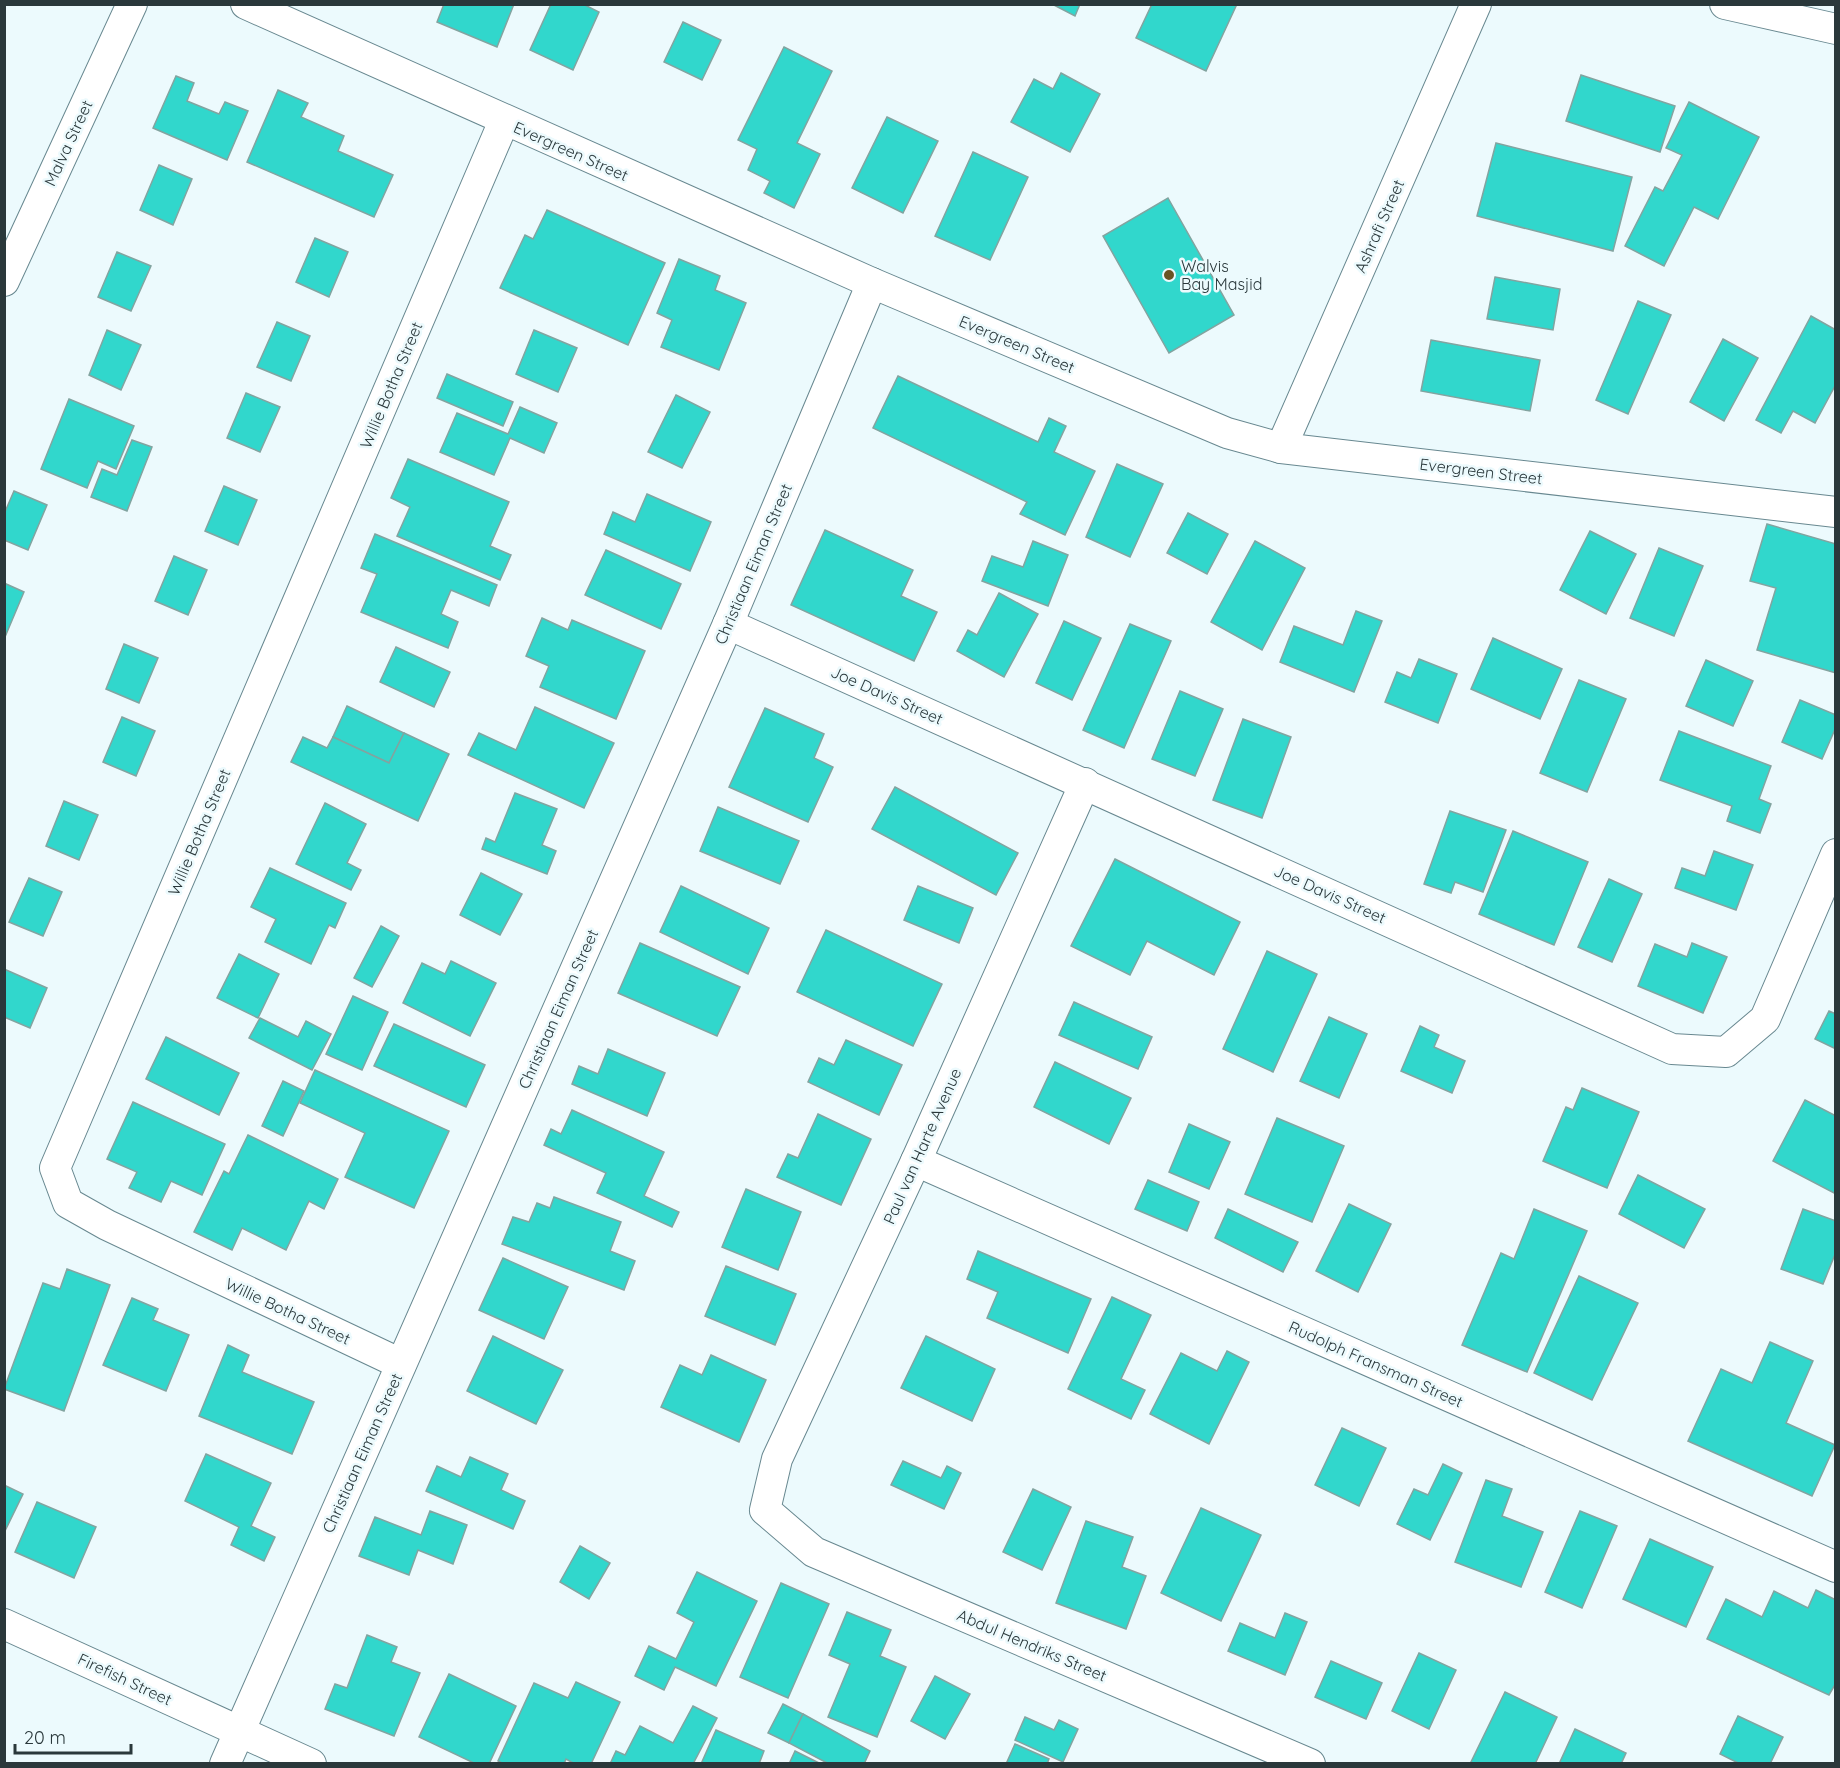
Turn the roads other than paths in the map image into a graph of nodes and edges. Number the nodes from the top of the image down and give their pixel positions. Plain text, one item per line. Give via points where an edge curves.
1 (132, 4) edge
2 (246, 4) edge
3 (1476, 4) edge
4 (1725, 4) edge
5 (1836, 29) edge
6 (504, 121) junction
7 (4, 281) edge
8 (872, 284) junction
9 (1281, 448) junction
10 (1836, 512) edge
11 (728, 624) junction
12 (1085, 783) junction
13 (1836, 854) edge
14 (916, 1161) junction
15 (401, 1364) junction
16 (765, 1510) joint
17 (1836, 1566) edge
18 (4, 1624) edge
19 (239, 1732) junction
20 (225, 1764) edge
21 (311, 1764) edge
22 (1310, 1764) edge

1 - 7 street, Malva Street
2 - 6 street, Evergreen Street
3 - 9 street, Ashrafi Street
4 - 5 street
6 - 8 street, Evergreen Street
6 - 15 street, Willie Botha Street via 56,1168 68,1203
8 - 9 street, Evergreen Street via 1227,433
8 - 11 street, Christiaan Eiman Street
9 - 10 street, Evergreen Street
11 - 12 street, Joe Davis Street
11 - 15 street, Christiaan Eiman Street
12 - 13 street, Joe Davis Street via 1672,1048 1726,1052 1765,1019
12 - 14 street, Paul van Harte Avenue
14 - 16 street, Paul van Harte Avenue via 777,1459
14 - 17 street, Rudolph Fransman Street
15 - 19 street, Christiaan Eiman Street
16 - 22 street, Abdul Hendriks Street via 814,1552
18 - 19 street, Firefish Street
19 - 20 street, Christiaan Eiman Street
19 - 21 street, Firefish Street

